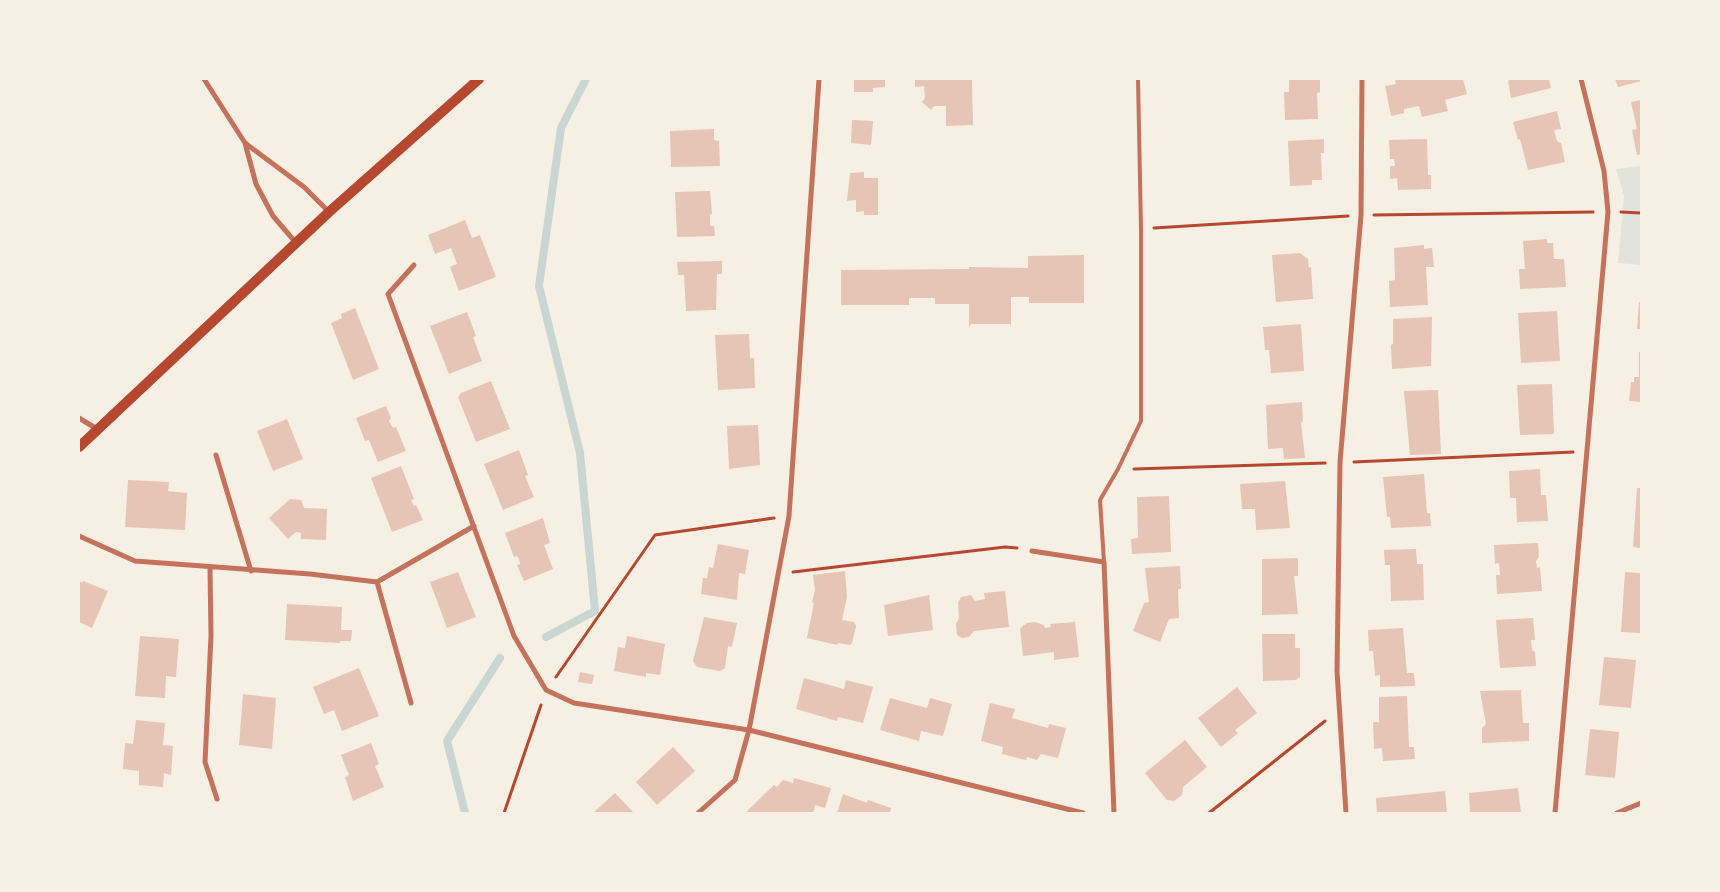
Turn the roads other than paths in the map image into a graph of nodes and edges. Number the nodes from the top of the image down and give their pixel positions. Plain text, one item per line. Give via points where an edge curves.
1 (204, 79) edge
2 (479, 79) edge
3 (819, 79) edge
4 (1138, 79) edge
5 (1362, 79) edge
6 (1581, 79) edge
7 (245, 143) junction
8 (329, 212) junction
9 (297, 244) junction
10 (414, 265) dead end
11 (79, 418) edge
12 (97, 429) junction
13 (79, 447) edge
14 (216, 455) dead end
15 (474, 526) junction
16 (79, 536) edge
17 (1032, 550) road end
18 (1104, 562) junction
19 (210, 568) junction
20 (251, 571) junction
21 (377, 582) junction
22 (411, 703) dead end
23 (749, 730) junction
24 (218, 799) dead end
25 (1641, 803) edge
26 (698, 813) edge
27 (1083, 813) edge
28 (1114, 813) edge
29 (1346, 813) edge
30 (1555, 813) edge
31 (1617, 813) edge

1 - 7 street
2 - 8 main road
3 - 23 street via 789,516
4 - 18 lane via 1141,421 1100,500
5 - 29 street via 1361,215 1340,462 1337,671
6 - 30 street via 1604,170 1608,212
7 - 8 street via 304,187
7 - 9 street via 256,184 273,216
8 - 9 main road
9 - 12 main road
10 - 15 street via 388,294
11 - 12 street
12 - 13 main road
14 - 20 street
15 - 21 street
15 - 23 street via 514,636 546,690 574,703
16 - 19 street via 135,561
17 - 18 street
18 - 28 street
19 - 20 street
19 - 24 street via 211,636 205,762
20 - 21 street
21 - 22 street
23 - 26 street via 735,780
23 - 27 street
25 - 31 street

